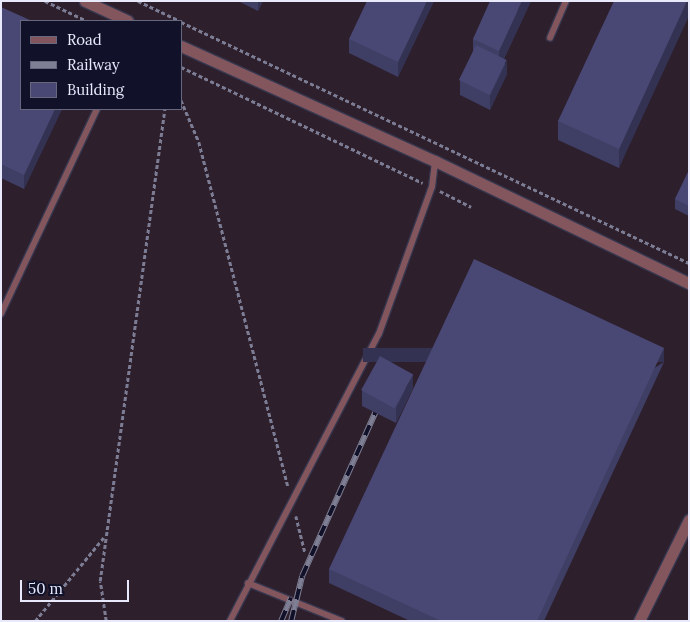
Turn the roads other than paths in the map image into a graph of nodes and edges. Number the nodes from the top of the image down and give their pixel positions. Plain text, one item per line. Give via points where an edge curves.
1 (85, 1) edge
2 (566, 1) edge
3 (126, 20) edge
4 (550, 38) dead end
5 (182, 46) edge
6 (97, 110) edge
7 (435, 161) junction
8 (689, 283) edge
9 (1, 314) edge
10 (689, 520) edge
11 (248, 583) junction
12 (230, 621) edge
13 (342, 621) edge
14 (639, 621) edge

1 - 3 street
2 - 4 lane
5 - 7 street
6 - 9 lane
7 - 8 street
7 - 11 lane via 432,187 379,334
10 - 14 street
11 - 12 lane
11 - 13 lane

